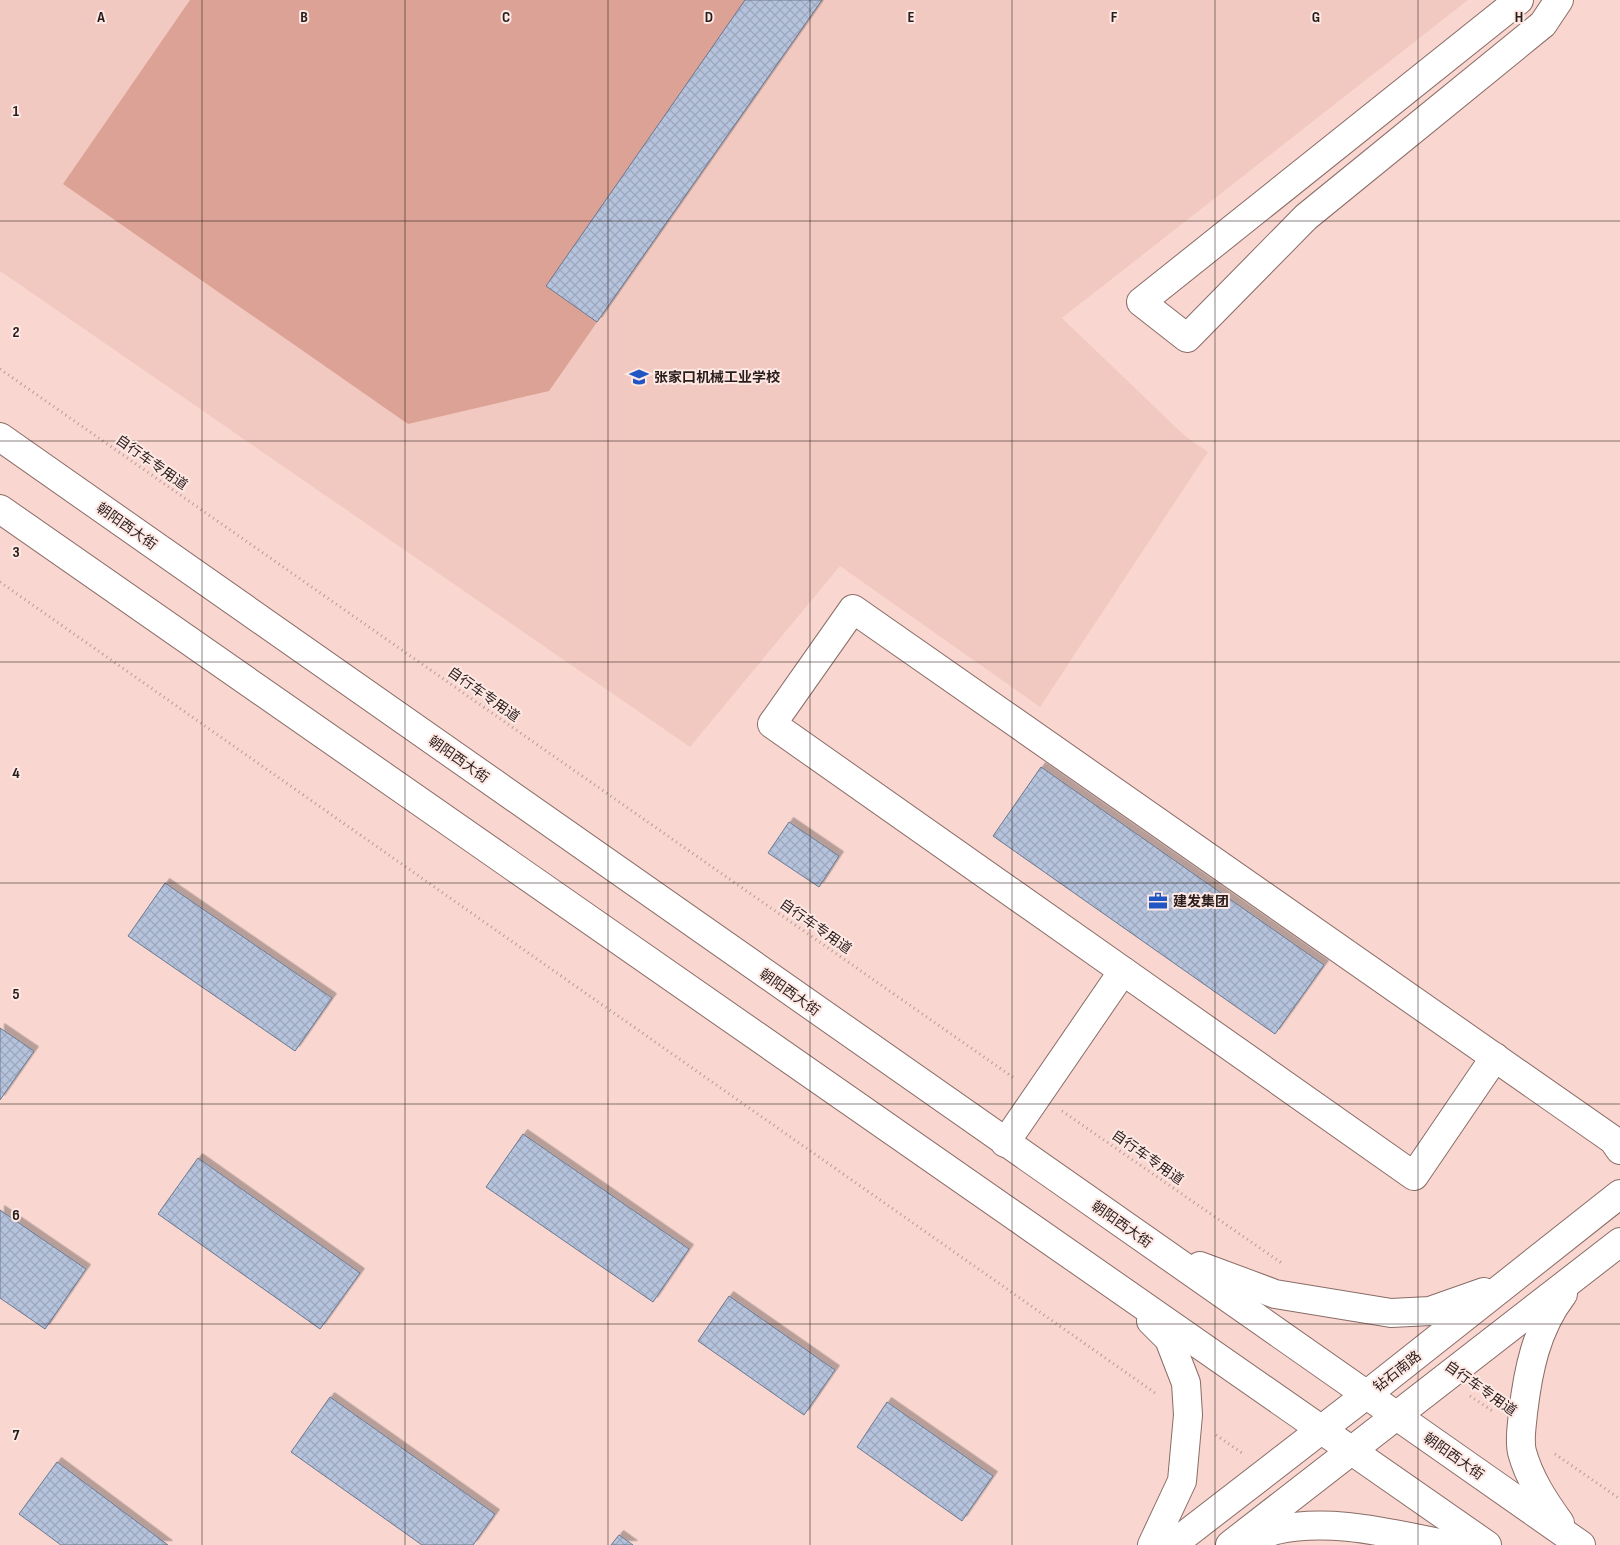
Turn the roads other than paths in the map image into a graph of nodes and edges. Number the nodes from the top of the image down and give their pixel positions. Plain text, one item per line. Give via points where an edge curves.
1 (1519, 0) edge
2 (1559, 0) edge
3 (0, 437) edge
4 (0, 509) edge
5 (1123, 971) junction
6 (1495, 1057) junction
7 (1005, 1142) junction
8 (1620, 1150) edge
9 (1620, 1194) edge
10 (1620, 1242) edge
11 (1153, 1246) junction
12 (1577, 1276) junction
13 (1513, 1279) junction
14 (1124, 1293) junction
15 (1366, 1395) junction
16 (1396, 1416) junction
17 (1321, 1430) junction
18 (1350, 1450) junction
19 (1576, 1542) edge
20 (1152, 1545) edge
21 (1172, 1545) edge
22 (1230, 1545) edge
23 (1238, 1545) edge
24 (1451, 1545) edge
25 (1487, 1545) edge

1 - 2 main road via 1141,302 1187,338 1306,217 1543,24
3 - 7 main road, 朝阳西大街
4 - 14 main road
5 - 6 main road via 1414,1176
5 - 6 main road via 772,724 853,609
5 - 7 main road
6 - 8 main road via 1613,1140
7 - 11 main road, 朝阳西大街
9 - 13 main road, 钻石南路
10 - 12 main road
11 - 13 main road via 1275,1294 1391,1314 1430,1311 1466,1300
11 - 15 main road, 朝阳西大街
12 - 16 main road
12 - 19 main road via 1550,1310 1541,1334 1528,1375 1521,1430 1522,1450 1540,1495
13 - 15 main road, 钻石南路
14 - 17 main road
14 - 20 main road via 1169,1339 1186,1383 1188,1416 1182,1481
15 - 16 main road, 朝阳西大街
15 - 17 main road, 钻石南路
16 - 18 main road
16 - 19 main road, 朝阳西大街
17 - 18 main road
17 - 21 main road, 钻石南路
18 - 22 main road
18 - 25 main road
23 - 24 main road via 1276,1530 1316,1526 1351,1527

